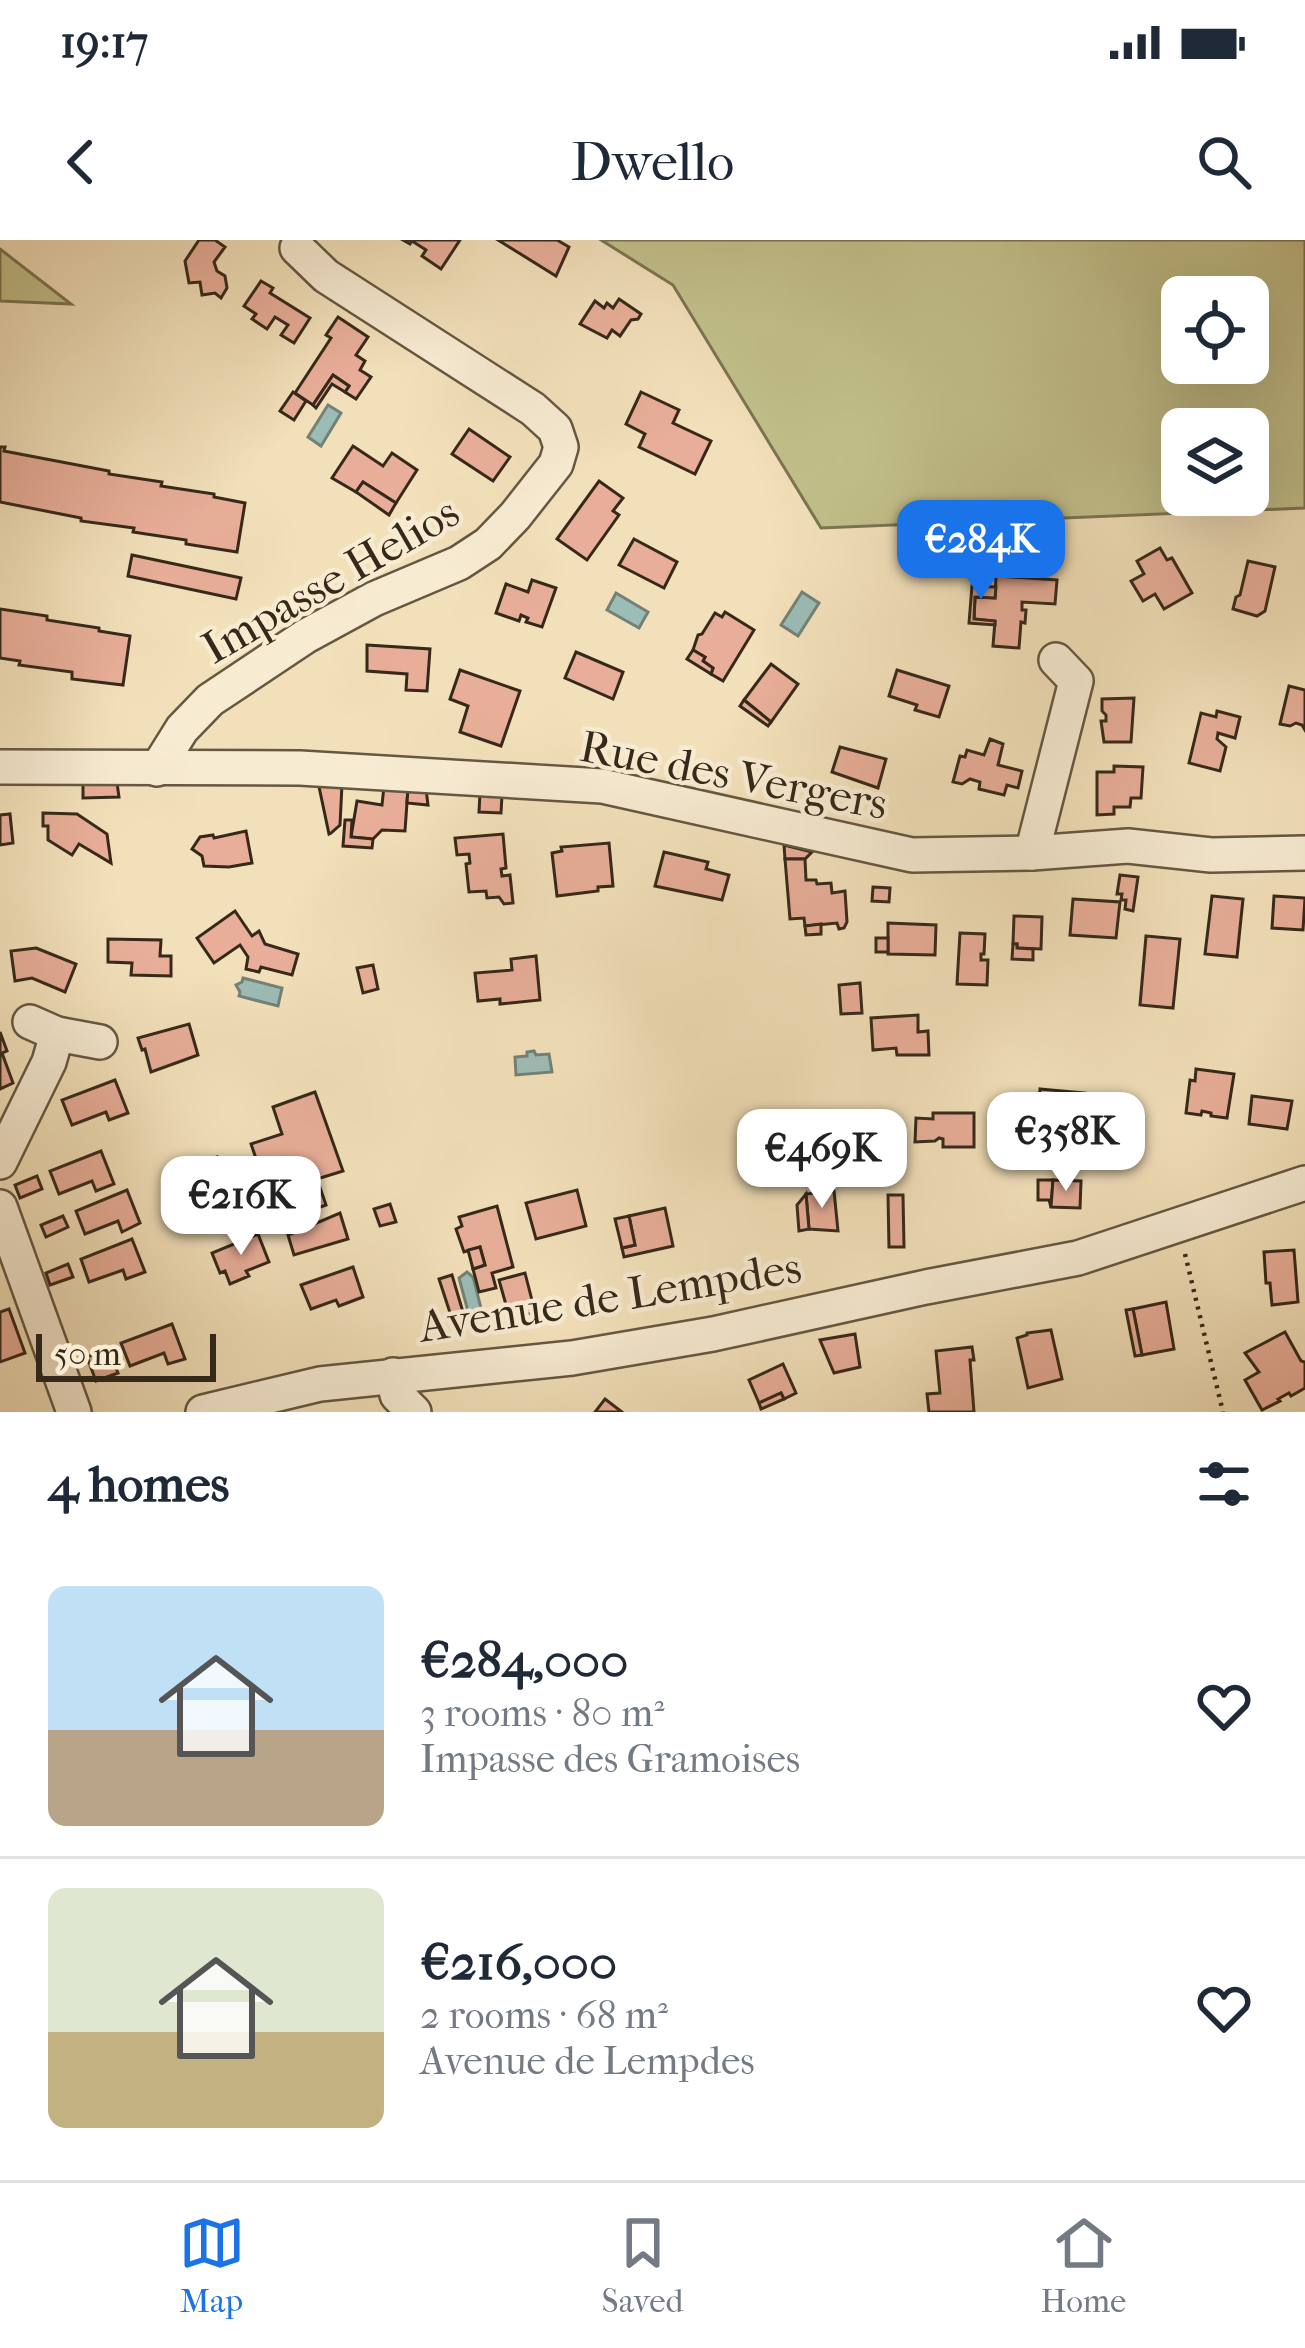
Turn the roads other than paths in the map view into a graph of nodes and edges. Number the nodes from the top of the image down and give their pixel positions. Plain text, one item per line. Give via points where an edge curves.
1 (296, 248) dead end
2 (1056, 660) dead end
3 (0, 767) edge
4 (158, 769) junction
5 (1031, 853) junction
6 (1305, 854) edge
7 (100, 1042) dead end
8 (0, 1162) edge
9 (1305, 1183) edge
10 (0, 1207) edge
11 (393, 1375) junction
12 (74, 1412) edge
13 (203, 1412) edge
14 (414, 1412) edge

1 - 4 street, Impasse Helios via 326,276 533,409 561,447 556,464 488,544 306,636 210,700
2 - 5 street via 1076,681
3 - 4 street, Rue des Vergers
4 - 5 street, Rue des Vergers via 300,768 602,786 912,855
5 - 6 street, Rue des Vergers via 1128,846
7 - 8 street via 44,1028 49,1061
9 - 11 street, Avenue de Lempdes via 1078,1258 713,1334
10 - 12 street
11 - 13 street, Avenue de Lempdes
11 - 14 street via 397,1395

